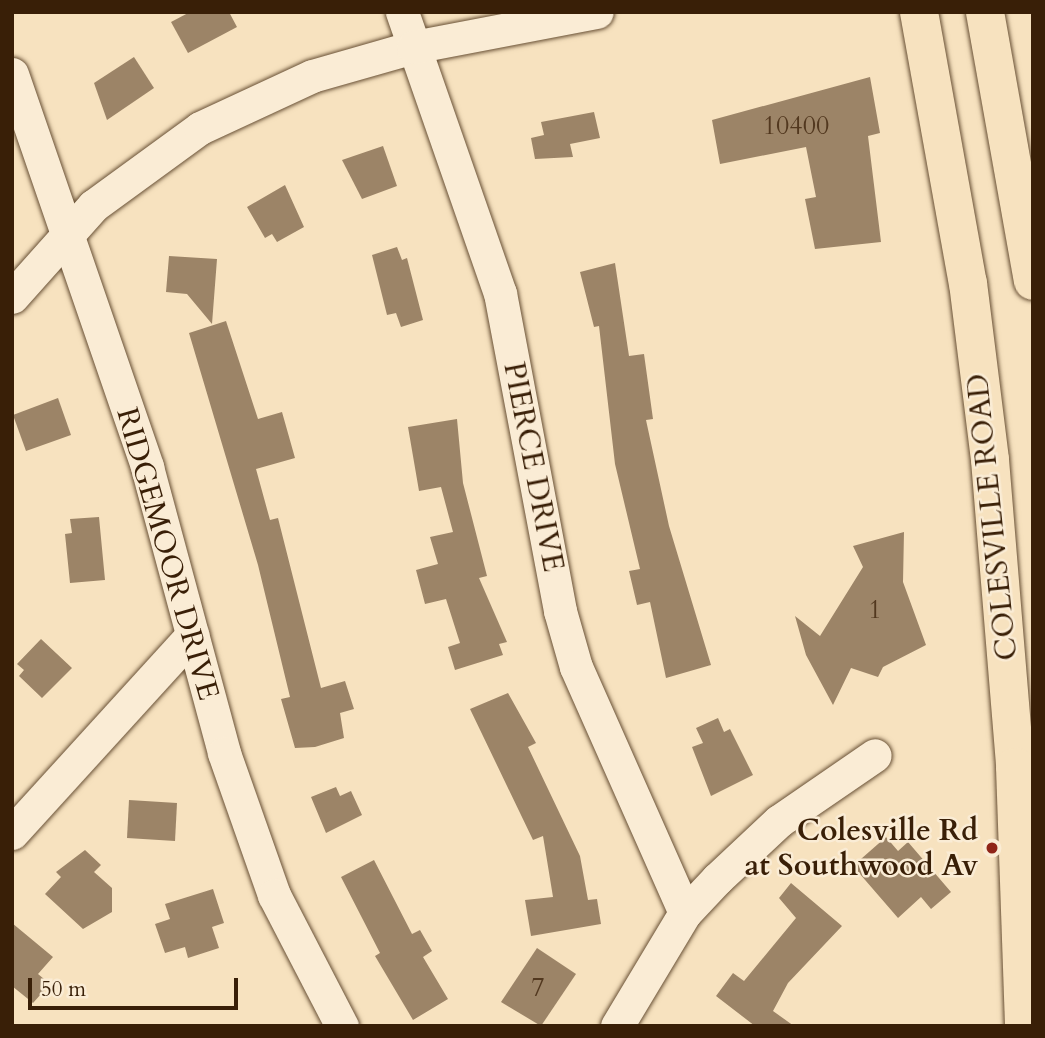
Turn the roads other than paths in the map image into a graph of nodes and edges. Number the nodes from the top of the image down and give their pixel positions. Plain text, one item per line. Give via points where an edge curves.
1 (402, 12) edge
2 (597, 12) edge
3 (919, 12) edge
4 (985, 12) edge
5 (413, 47) junction
6 (12, 75) edge
7 (66, 236) junction
8 (1033, 281) edge
9 (12, 297) edge
10 (192, 635) junction
11 (875, 755) dead end
12 (12, 834) edge
13 (685, 913) junction
14 (1028, 926) edge
15 (342, 1026) edge
16 (617, 1026) edge
17 (1024, 1026) edge

1 - 5 street, PIERCE DRIVE
2 - 5 street
3 - 14 highway, COLESVILLE ROAD via 968,283 990,460
4 - 8 highway
5 - 7 street via 312,76 200,128 93,206
5 - 13 street, PIERCE DRIVE via 500,293 560,611 576,667
6 - 7 street, RIDGEMOOR DRIVE
7 - 9 street
7 - 10 street, RIDGEMOOR DRIVE via 147,467
10 - 12 street
10 - 15 street, RIDGEMOOR DRIVE via 274,895
11 - 13 street via 779,821
13 - 16 street
14 - 17 highway, COLESVILLE ROAD

